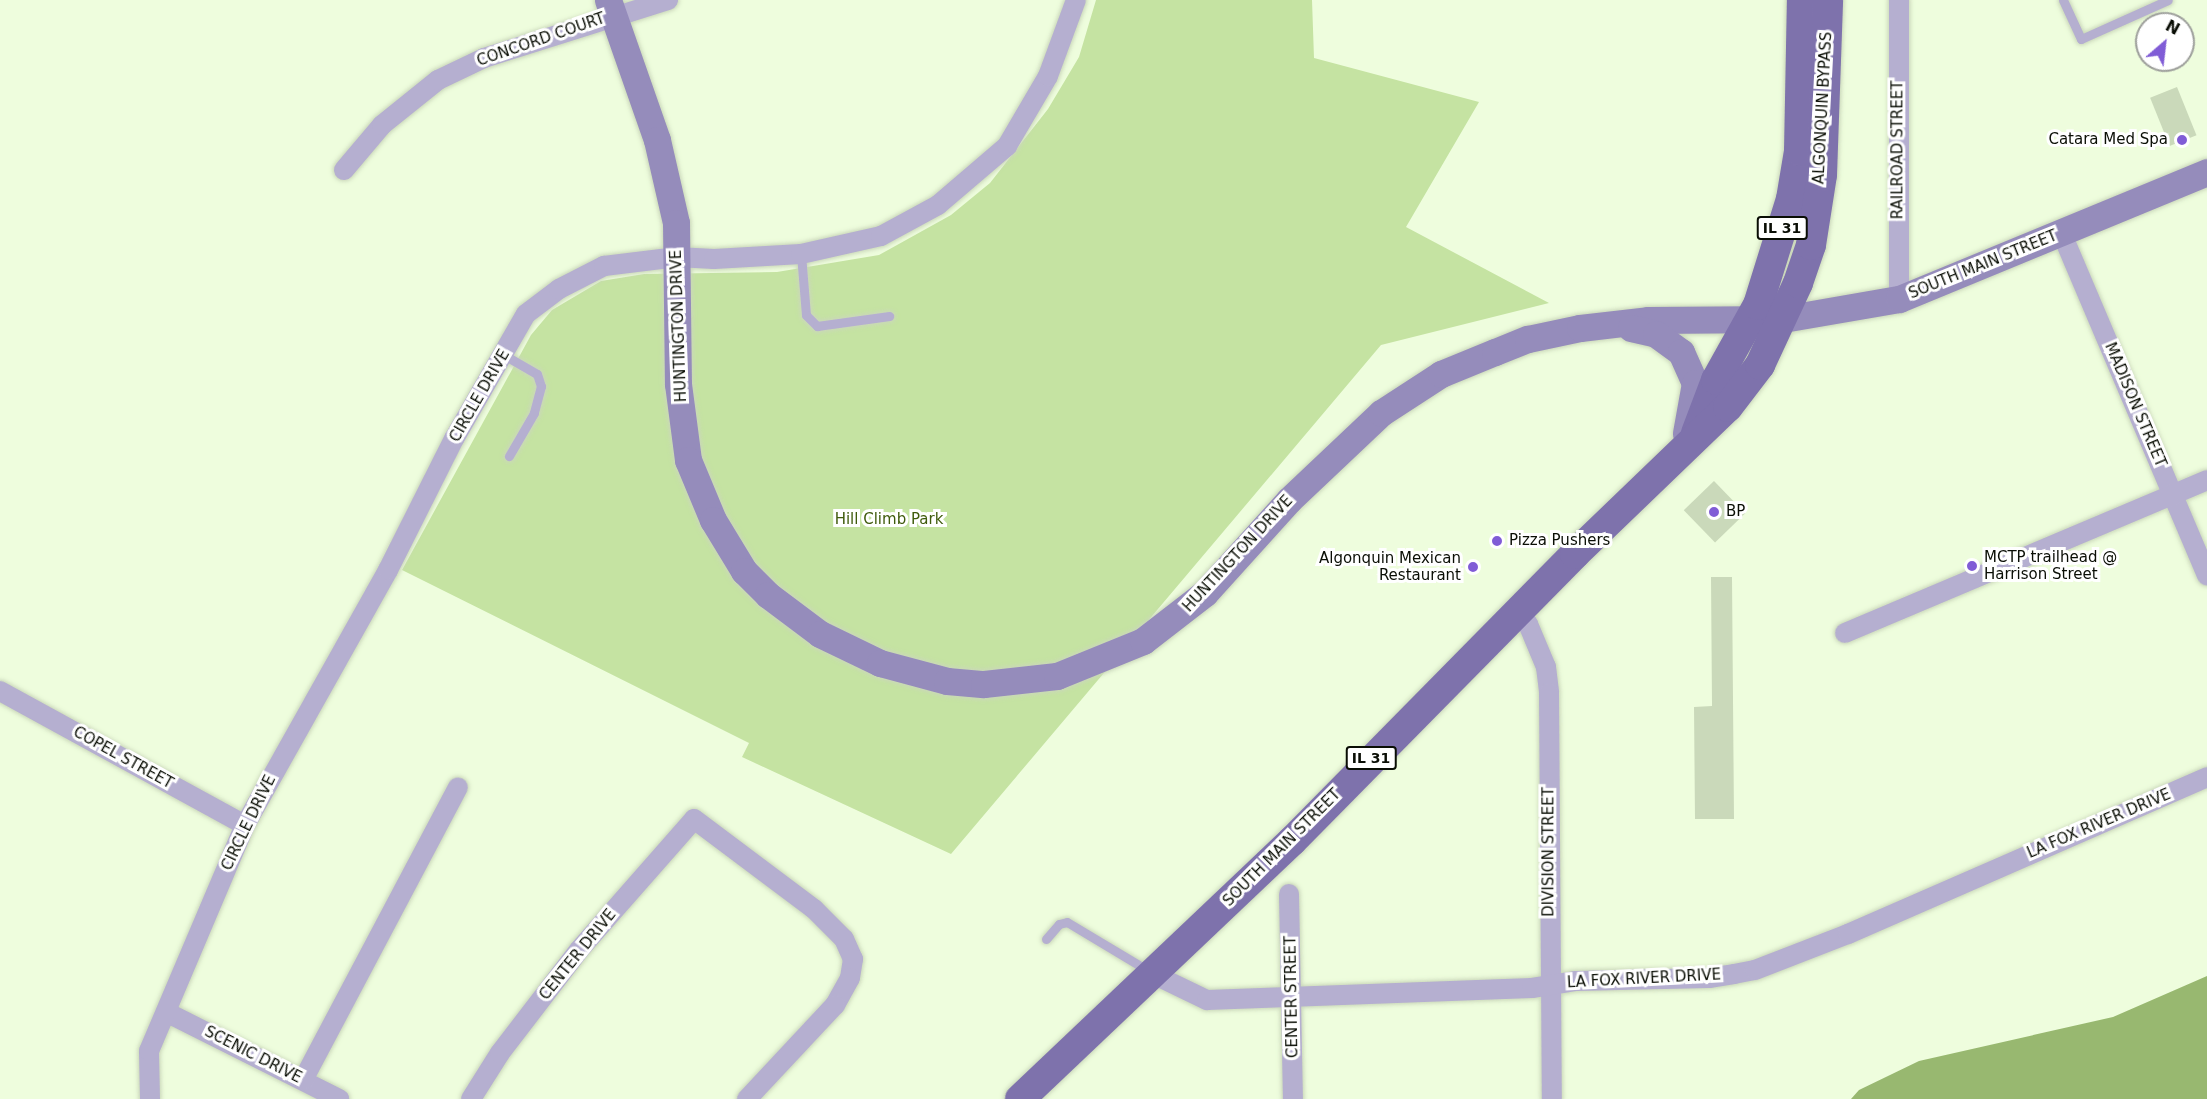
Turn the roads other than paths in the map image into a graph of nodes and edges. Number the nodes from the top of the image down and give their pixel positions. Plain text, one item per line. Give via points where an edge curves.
1 (668, 0) edge
2 (1076, 0) edge
3 (1802, 0) edge
4 (1828, 0) edge
5 (1899, 0) edge
6 (2063, 0) edge
7 (2168, 0) edge
8 (611, 8) edge
9 (344, 170) dead end
10 (2207, 172) edge
11 (2062, 234) junction
12 (801, 254) junction
13 (677, 257) junction
14 (1899, 299) junction
15 (888, 315) dead end
16 (1783, 319) junction
17 (1749, 321) junction
18 (1615, 324) junction
19 (504, 355) junction
20 (1687, 446) junction
21 (510, 456) dead end
22 (2207, 480) edge
23 (2172, 495) junction
24 (2207, 576) edge
25 (1518, 613) junction
26 (1845, 633) dead end
27 (0, 691) edge
28 (2207, 777) edge
29 (458, 787) dead end
30 (245, 825) junction
31 (1289, 894) dead end
32 (1046, 939) dead end
33 (1155, 975) junction
34 (1551, 985) junction
35 (1293, 996) junction
36 (166, 1012) junction
37 (303, 1080) junction
38 (150, 1099) edge
39 (339, 1099) edge
40 (471, 1099) edge
41 (747, 1099) edge
42 (1020, 1099) edge
43 (1293, 1099) edge
44 (1552, 1099) edge

1 - 8 street, CONCORD COURT
2 - 12 street, CIRCLE DRIVE via 1048,76 1007,146 938,205 880,236
3 - 17 main road, ALGONQUIN BYPASS / IL 31 via 1799,151 1793,190 1758,305
4 - 16 main road, ALGONQUIN BYPASS / IL 31 via 1822,175 1810,245
5 - 14 street, RAILROAD STREET
6 - 7 lane via 2081,39
8 - 9 street, CONCORD COURT via 484,58 438,81 382,124
8 - 13 street, HUNTINGTON DRIVE via 657,140 676,224
10 - 11 street, SOUTH MAIN STREET
11 - 14 street, SOUTH MAIN STREET
11 - 23 street, MADISON STREET
12 - 13 street, CIRCLE DRIVE
12 - 15 lane via 806,315 817,326
13 - 18 street, HUNTINGTON DRIVE via 678,384 688,460 713,520 744,571 794,616 846,650 912,674 984,684 1057,676 1087,667 1168,624 1205,593 1348,440 1441,374 1528,339
13 - 19 street, CIRCLE DRIVE via 604,266 559,289 526,314
14 - 16 street, SOUTH MAIN STREET
16 - 17 street, SOUTH MAIN STREET
16 - 20 main road, ALGONQUIN BYPASS / IL 31 via 1760,365 1728,407
17 - 18 street, HUNTINGTON DRIVE via 1648,320
17 - 20 main road, ALGONQUIN BYPASS / IL 31 via 1716,380
18 - 20 street via 1656,334 1682,352 1695,383
19 - 21 lane via 537,374 541,386 534,412
19 - 30 street, CIRCLE DRIVE
20 - 25 main road, SOUTH MAIN STREET / IL 31
22 - 23 street
23 - 24 street, MADISON STREET
23 - 26 street
25 - 33 main road, SOUTH MAIN STREET / IL 31
25 - 34 street, DIVISION STREET via 1528,624 1546,667 1549,693
27 - 30 street, COPEL STREET
28 - 34 street, LA FOX RIVER DRIVE via 1848,934 1755,969 1709,978
29 - 37 street
30 - 36 street, CIRCLE DRIVE
31 - 35 street, CENTER STREET
32 - 33 lane via 1059,924 1067,922
33 - 35 street, LA FOX RIVER DRIVE via 1200,999
33 - 42 main road, SOUTH MAIN STREET / IL 31
34 - 35 street, LA FOX RIVER DRIVE
34 - 44 street, DIVISION STREET
35 - 43 street, CENTER STREET
36 - 37 street, SCENIC DRIVE
36 - 38 street, CIRCLE DRIVE via 148,1051
37 - 39 street, SCENIC DRIVE
40 - 41 street, CENTER DRIVE via 500,1053 579,950 694,819 814,909 847,942 853,959 850,978 814,1031

